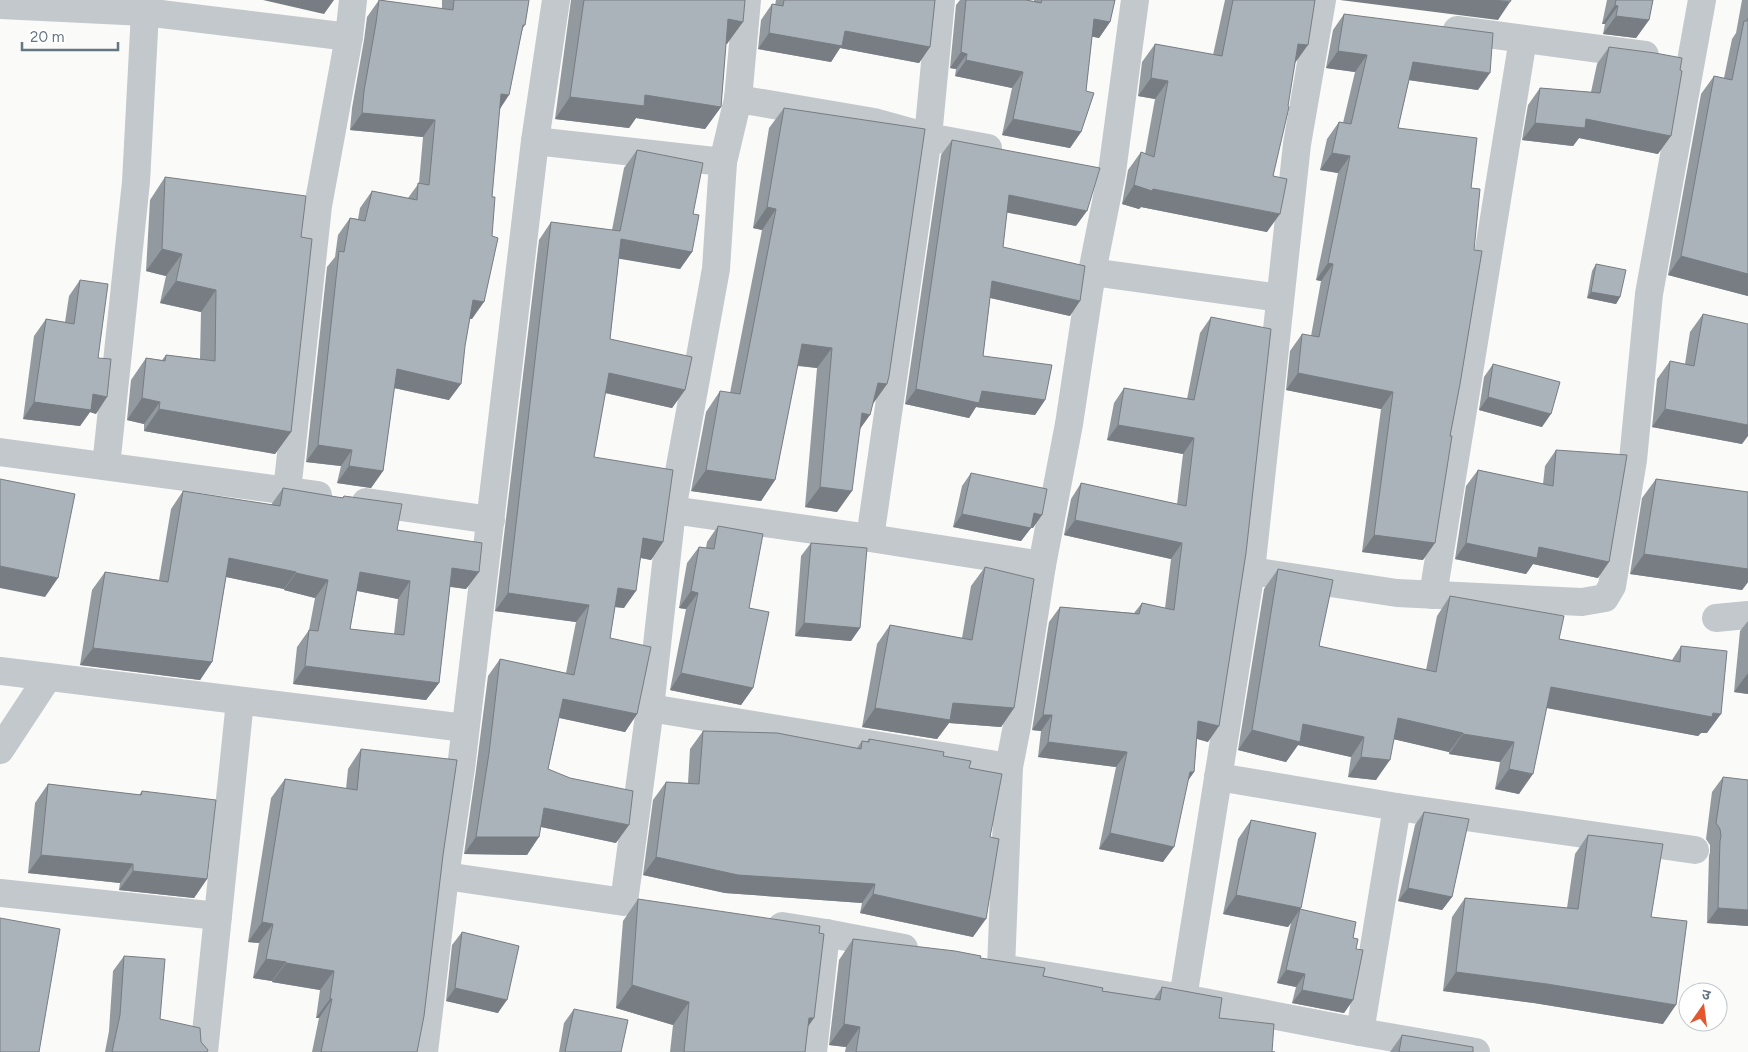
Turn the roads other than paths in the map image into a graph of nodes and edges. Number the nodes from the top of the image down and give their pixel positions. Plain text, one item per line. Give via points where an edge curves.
1 (354, 0) edge
2 (556, 0) edge
3 (748, 0) edge
4 (941, 0) edge
5 (1134, 0) edge
6 (1702, 0) edge
7 (0, 5) edge
8 (1321, 7) edge
9 (145, 12) junction
10 (1348, 17) edge
11 (1436, 28) edge
12 (349, 37) junction
13 (1523, 39) junction
14 (1692, 61) junction
15 (738, 99) junction
16 (928, 137) junction
17 (535, 141) junction
18 (1015, 154) edge
19 (723, 162) junction
20 (1083, 167) edge
21 (1112, 172) junction
22 (136, 182) junction
23 (165, 186) edge
24 (289, 202) edge
25 (318, 206) junction
26 (1092, 272) junction
27 (1280, 298) junction
28 (0, 452) edge
29 (106, 466) junction
30 (287, 491) junction
31 (672, 510) junction
32 (491, 520) junction
33 (870, 538) junction
34 (1042, 565) junction
35 (1251, 571) junction
36 (1433, 595) junction
37 (1748, 615) edge
38 (1716, 618) dead end
39 (0, 671) edge
40 (48, 677) junction
41 (240, 701) junction
42 (650, 708) junction
43 (465, 728) junction
44 (0, 750) edge
45 (1009, 767) junction
46 (1218, 777) junction
47 (1397, 807) junction
48 (1695, 850) dead end
49 (445, 876) junction
50 (0, 893) edge
51 (218, 916) junction
52 (759, 922) edge
53 (826, 933) junction
54 (923, 952) edge
55 (1183, 998) junction
56 (1374, 1040) edge
57 (204, 1052) edge
58 (424, 1052) edge
59 (813, 1052) edge
60 (1476, 1052) edge

1 - 12 street
2 - 17 street
3 - 15 street
4 - 16 street
5 - 21 street
6 - 14 street
7 - 9 street
8 - 10 street
8 - 27 street via 1297,144
9 - 12 street
9 - 22 street
11 - 13 street
12 - 25 street
13 - 14 street
13 - 36 street
14 - 36 street via 1649,294 1633,460 1612,586 1605,598 1582,602
15 - 16 street via 874,122
15 - 19 street
16 - 18 street
16 - 33 street
17 - 19 street
17 - 32 street
19 - 31 street via 716,269
20 - 21 street
21 - 26 street
22 - 23 street
22 - 29 street
24 - 25 street
25 - 30 street
26 - 27 street
26 - 34 street via 1069,424
27 - 35 street
28 - 29 street
29 - 30 street
30 - 32 street
31 - 33 street
31 - 42 street
32 - 43 street
33 - 34 street
34 - 45 street
35 - 36 street via 1398,593
35 - 46 street
37 - 38 street
39 - 40 street
40 - 41 street
40 - 44 street
41 - 43 street
41 - 51 street
42 - 45 street
42 - 49 street via 634,903
43 - 49 street
45 - 55 street via 991,966
46 - 47 street
46 - 55 street
47 - 48 street
47 - 56 street
49 - 58 street
50 - 51 street
51 - 57 street
52 - 53 street
53 - 54 street
53 - 59 street
55 - 56 street
56 - 60 street

